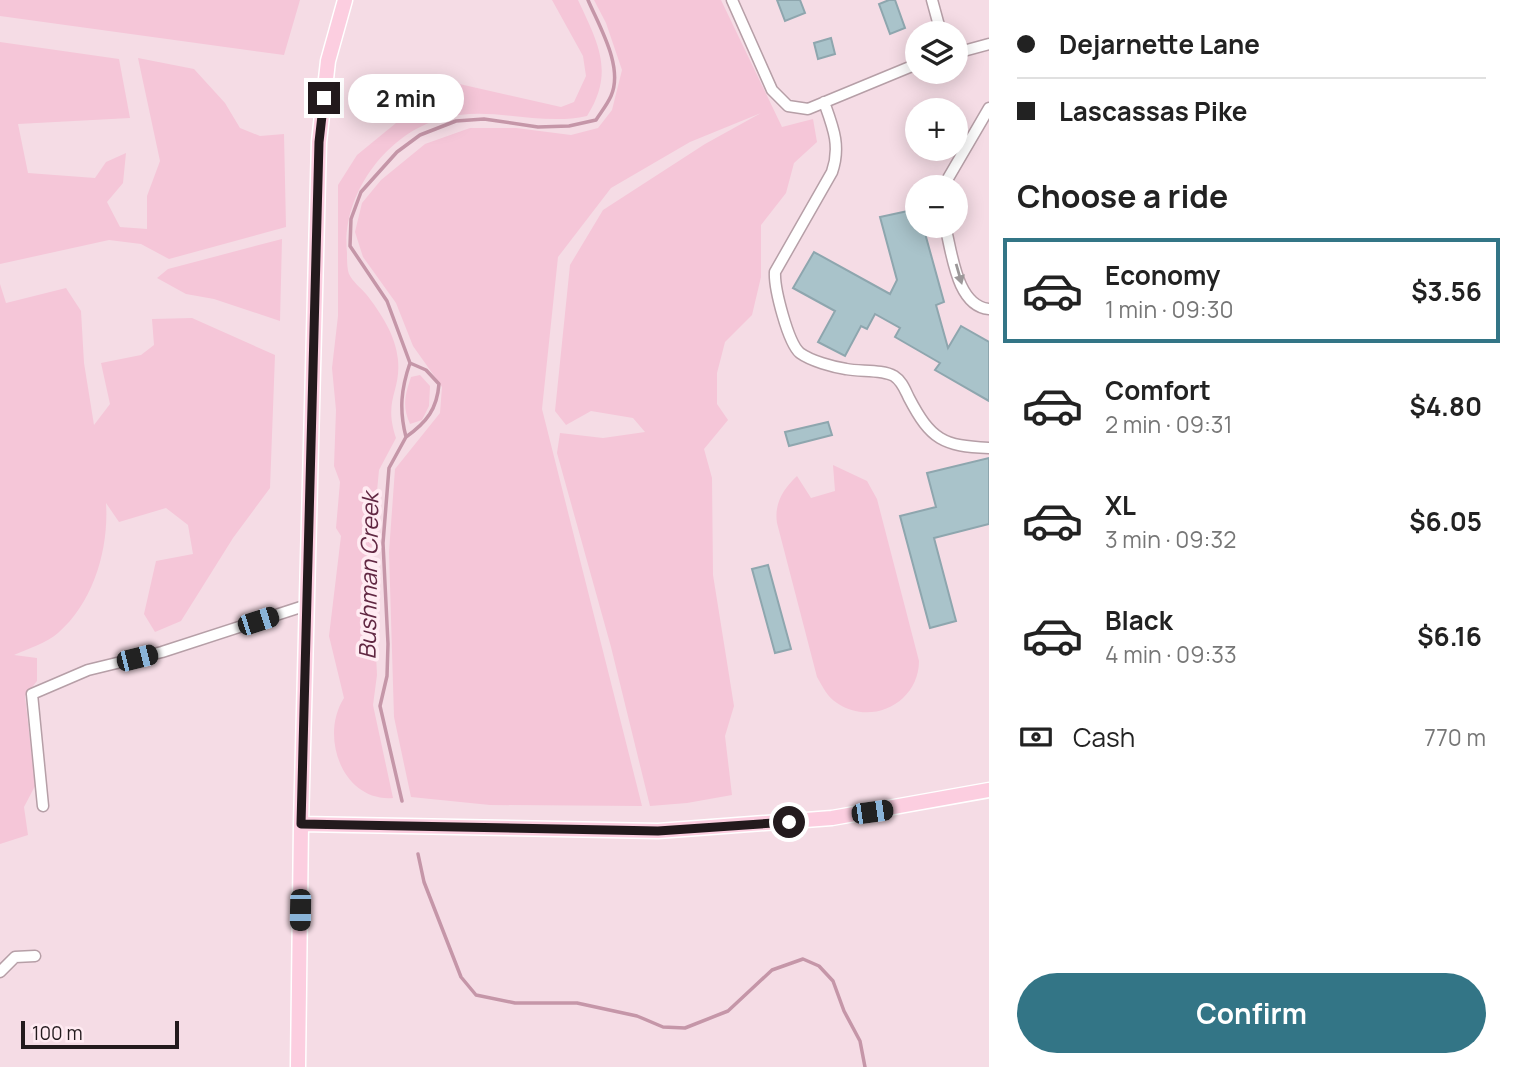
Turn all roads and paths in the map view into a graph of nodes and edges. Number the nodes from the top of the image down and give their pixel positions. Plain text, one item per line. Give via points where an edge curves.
1 (345, 0) edge
2 (732, 0) edge
3 (932, 0) edge
4 (938, 21) edge
5 (989, 44) edge
6 (968, 49) edge
7 (905, 69) edge
8 (824, 102) junction
9 (989, 108) edge
10 (950, 175) edge
11 (949, 238) edge
12 (989, 309) edge
13 (989, 448) edge
14 (307, 605) junction
15 (989, 790) edge
16 (43, 806) dead end
17 (301, 824) junction
18 (35, 956) dead end
19 (0, 972) edge
20 (298, 1067) edge

1 - 14 main road via 328,61 319,142
2 - 8 street via 772,90 788,106 808,108
3 - 4 street
5 - 6 street
7 - 8 street
8 - 13 street via 836,134 837,158 775,272 792,342 810,358 844,369 893,375 933,434 954,446
9 - 10 street
11 -> 12 street via 964,291 977,305
14 - 16 street via 162,652 88,670 32,694
14 - 17 main road
15 - 17 main road via 832,818 658,831
17 - 20 main road
18 - 19 street via 15,957

